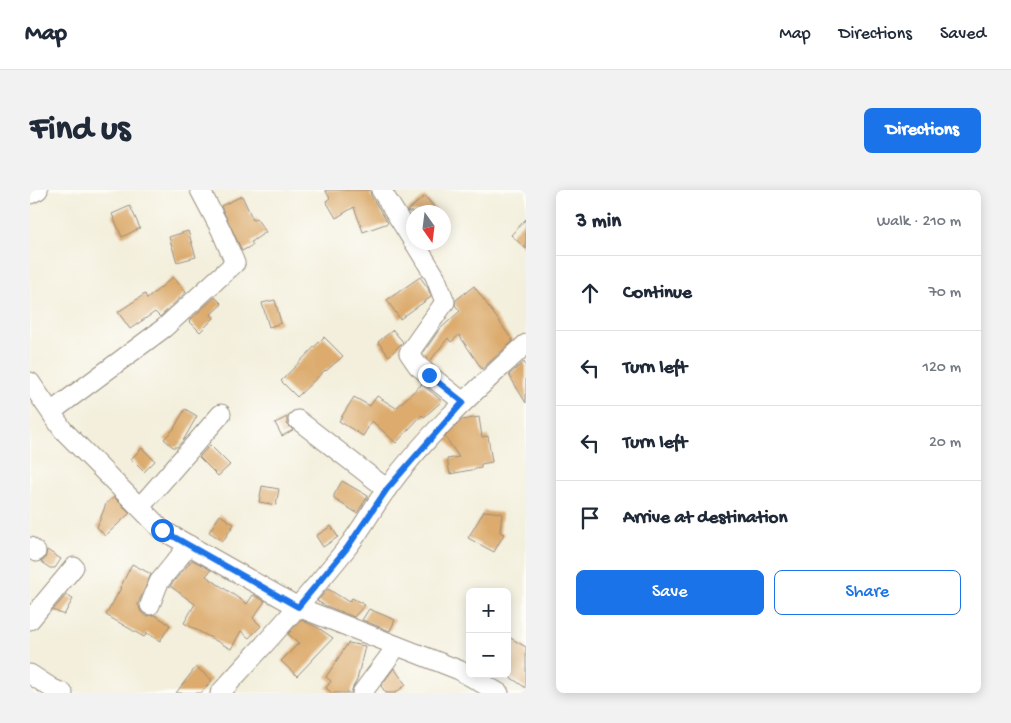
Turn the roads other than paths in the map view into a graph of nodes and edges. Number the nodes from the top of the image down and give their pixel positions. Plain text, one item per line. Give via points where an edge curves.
1 (38, 190) edge
2 (200, 190) edge
3 (381, 190) edge
4 (30, 194) edge
5 (406, 229) edge
6 (419, 250) edge
7 (526, 344) edge
8 (30, 382) edge
9 (463, 402) junction
10 (51, 412) junction
11 (221, 414) dead end
12 (298, 420) dead end
13 (387, 489) junction
14 (140, 507) junction
15 (189, 545) junction
16 (74, 567) dead end
17 (150, 605) dead end
18 (298, 607) junction
19 (30, 620) edge
20 (397, 646) junction
21 (30, 674) edge
22 (63, 693) edge
23 (220, 693) edge
24 (362, 693) edge
25 (499, 693) edge

1 - 4 street
2 - 10 street via 235,264 164,328
3 - 5 street
6 - 9 street via 435,276 445,302 409,353 418,366
7 - 9 street
8 - 10 street
9 - 13 street
10 - 14 street via 63,430
11 - 14 street
12 - 13 street
13 - 18 street via 347,548
14 - 15 street via 162,530
15 - 17 street via 159,582
15 - 18 street
16 - 19 street
18 - 20 street
18 - 23 street
20 - 24 street
20 - 25 street via 459,670
21 - 22 street

